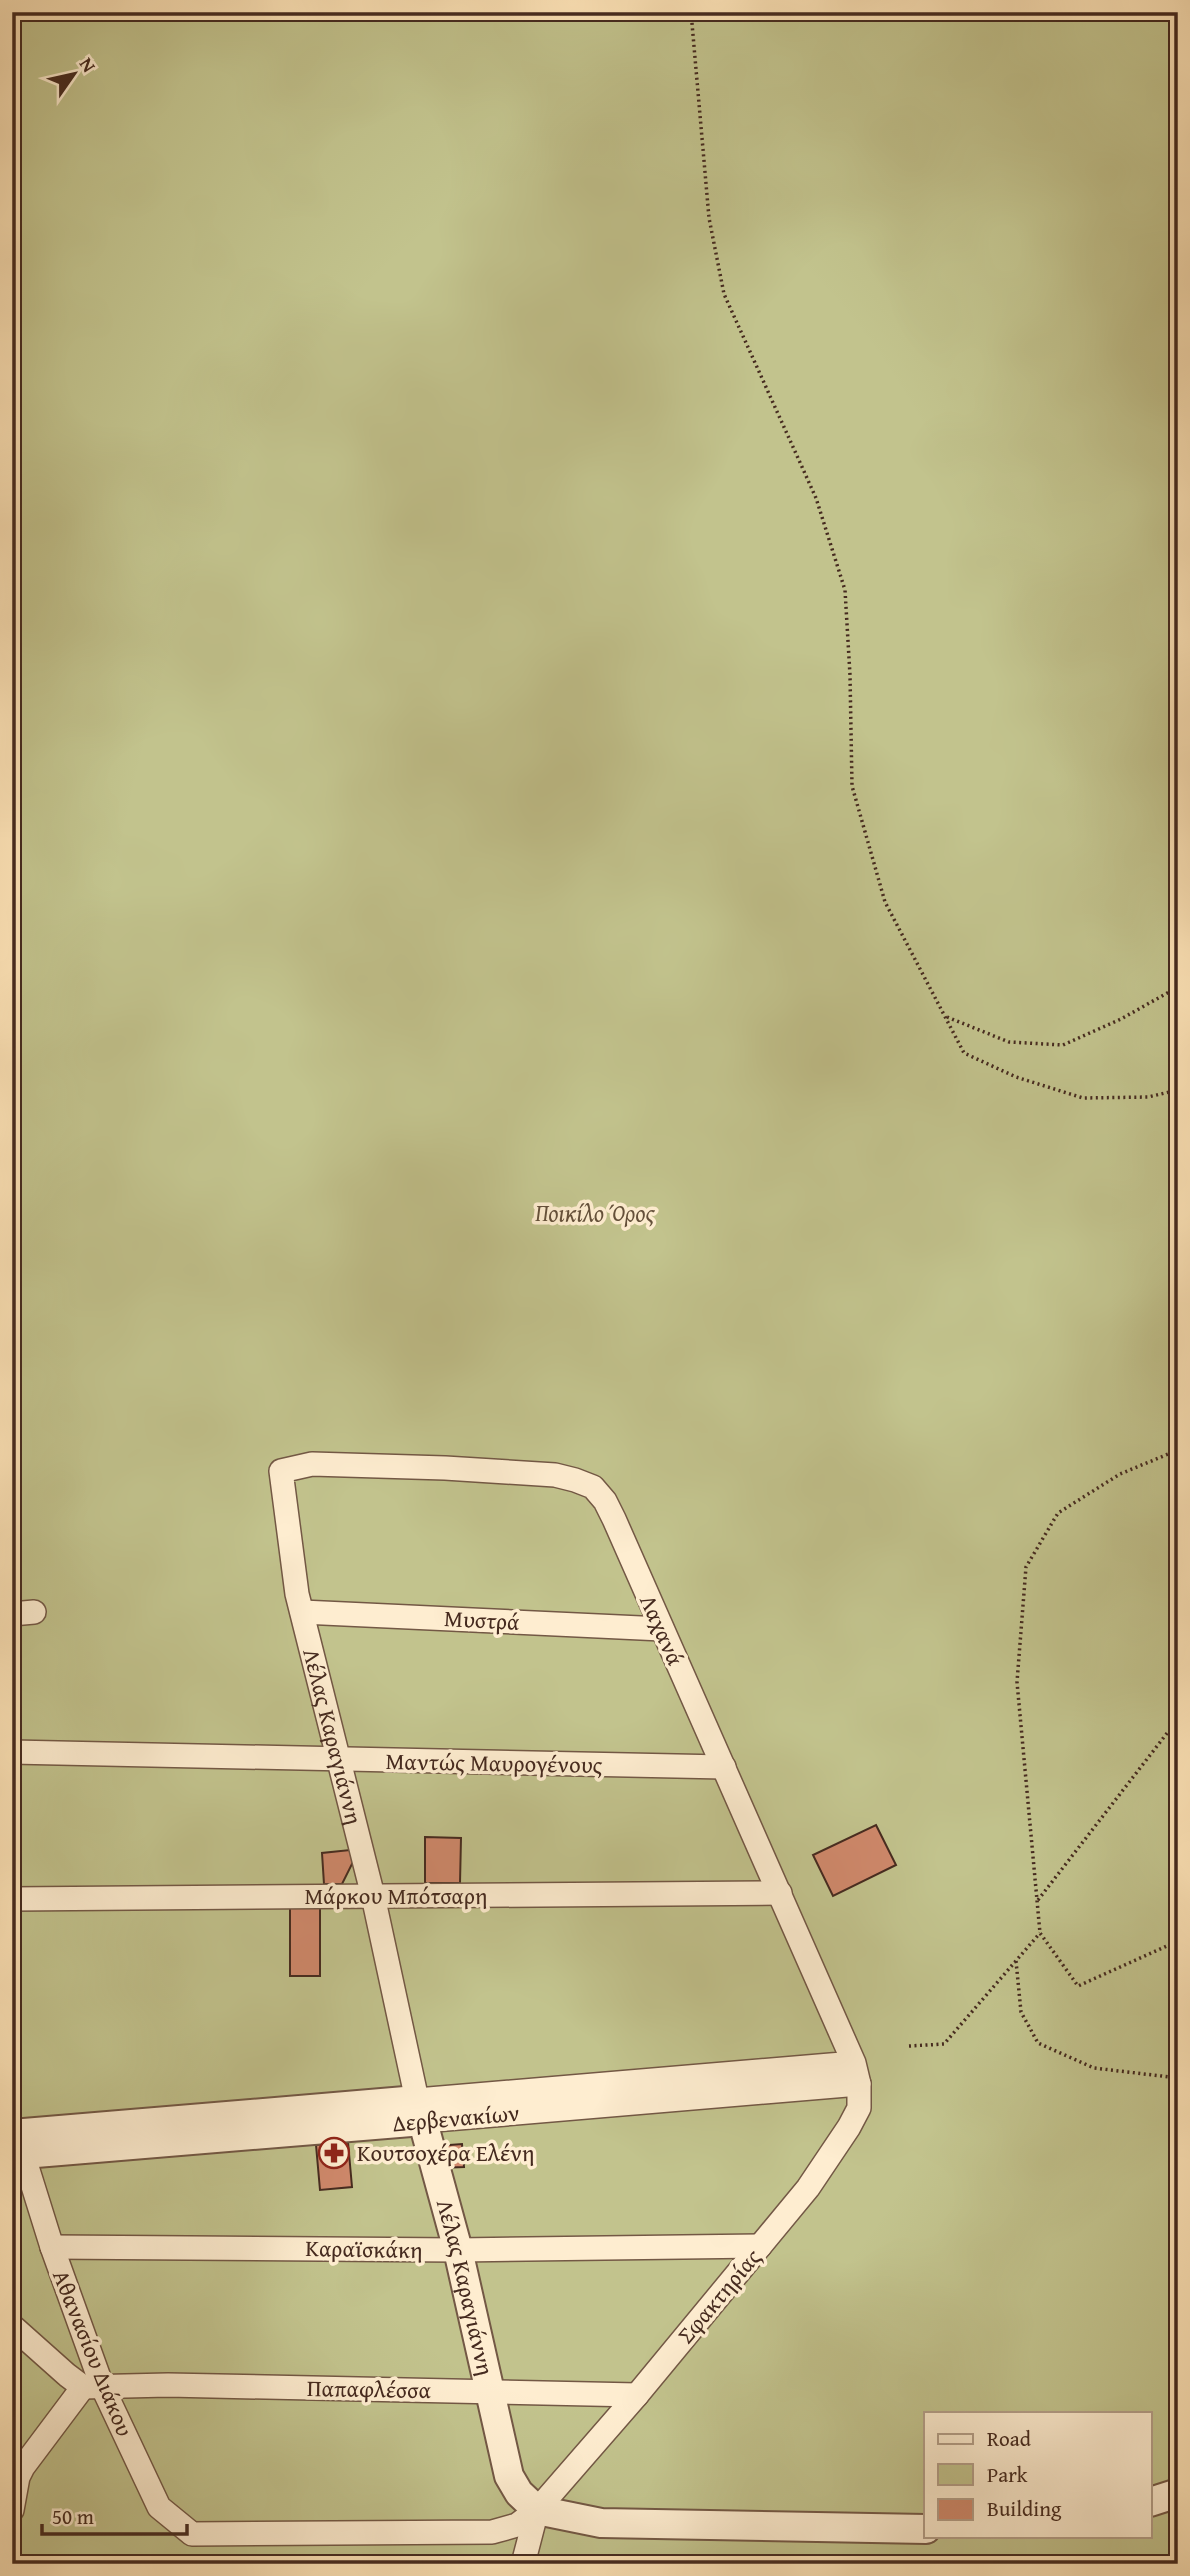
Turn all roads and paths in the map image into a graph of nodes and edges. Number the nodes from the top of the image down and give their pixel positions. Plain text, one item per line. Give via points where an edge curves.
1 (691, 12) edge
2 (1178, 987) edge
3 (945, 1017) junction
4 (1178, 1090) edge
5 (1178, 1450) edge
6 (281, 1471) joint
7 (302, 1612) junction
8 (662, 1629) junction
9 (1178, 1719) edge
10 (12, 1752) edge
11 (340, 1760) junction
12 (724, 1767) junction
13 (780, 1893) junction
14 (373, 1896) junction
15 (12, 1899) edge
16 (1037, 1902) junction
17 (1040, 1933) junction
18 (1178, 1941) edge
19 (1016, 1961) junction
20 (909, 2046) dead end
21 (857, 2074) junction
22 (1178, 2078) edge
23 (420, 2110) junction
24 (16, 2148) edge
25 (52, 2246) junction
26 (760, 2246) junction
27 (458, 2250) junction
28 (12, 2326) edge
29 (92, 2386) junction
30 (489, 2392) junction
31 (637, 2395) junction
32 (1178, 2493) edge
33 (1152, 2501) edge
34 (12, 2510) edge
35 (537, 2510) junction
36 (924, 2529) edge
37 (523, 2564) edge

1 - 3 path via 709,218 724,294 816,498 845,590 852,786 885,902
2 - 3 path via 1063,1045 1009,1042
3 - 4 path via 964,1053 1016,1077 1083,1098 1147,1097
5 - 16 path via 1120,1474 1058,1513 1026,1567 1017,1682
6 - 7 street, Λέλας Καραγιάννη via 293,1577
6 - 8 street, Λαχανά via 312,1464 445,1468 555,1475 593,1487 614,1519
7 - 8 street, Μυστρά
7 - 11 street, Λέλας Καραγιάννη
8 - 12 street, Λαχανά
9 - 16 path
10 - 11 street, Μαντώς Μαυρογένους
11 - 12 street, Μαντώς Μαυρογένους
11 - 14 street, Λέλας Καραγιάννη
12 - 13 street, Λαχανά
13 - 14 street, Μάρκου Μπότσαρη
13 - 21 street, Λαχανά
14 - 15 street, Μάρκου Μπότσαρη
14 - 23 street, Λέλας Καραγιάννη
16 - 17 path
17 - 18 path via 1078,1986
17 - 19 path
19 - 20 path via 944,2044
19 - 22 path via 1021,2012 1038,2043 1094,2067
21 - 23 street, Δερβενακίων
21 - 26 street, Σφακτηρίας via 859,2108 849,2127 808,2188
23 - 24 street, Δερβενακίων
23 - 27 street, Λέλας Καραγιάννη
24 - 25 street, Αθανασίου Διάκου
25 - 27 street, Καραϊσκάκη
25 - 29 street, Αθανασίου Διάκου
26 - 27 street, Καραϊσκάκη
26 - 31 street, Σφακτηρίας
27 - 30 street, Λέλας Καραγιάννη
28 - 29 street via 67,2375
29 - 30 street, Παπαφλέσσα
29 - 34 street via 23,2467
29 - 35 street, Αθανασίου Διάκου via 159,2507 192,2534 492,2532 517,2525
30 - 31 street, Παπαφλέσσα
30 - 35 street, Λέλας Καραγιάννη via 509,2476
31 - 35 street, Σφακτηρίας
32 - 33 street
35 - 36 street via 601,2523
35 - 37 street

